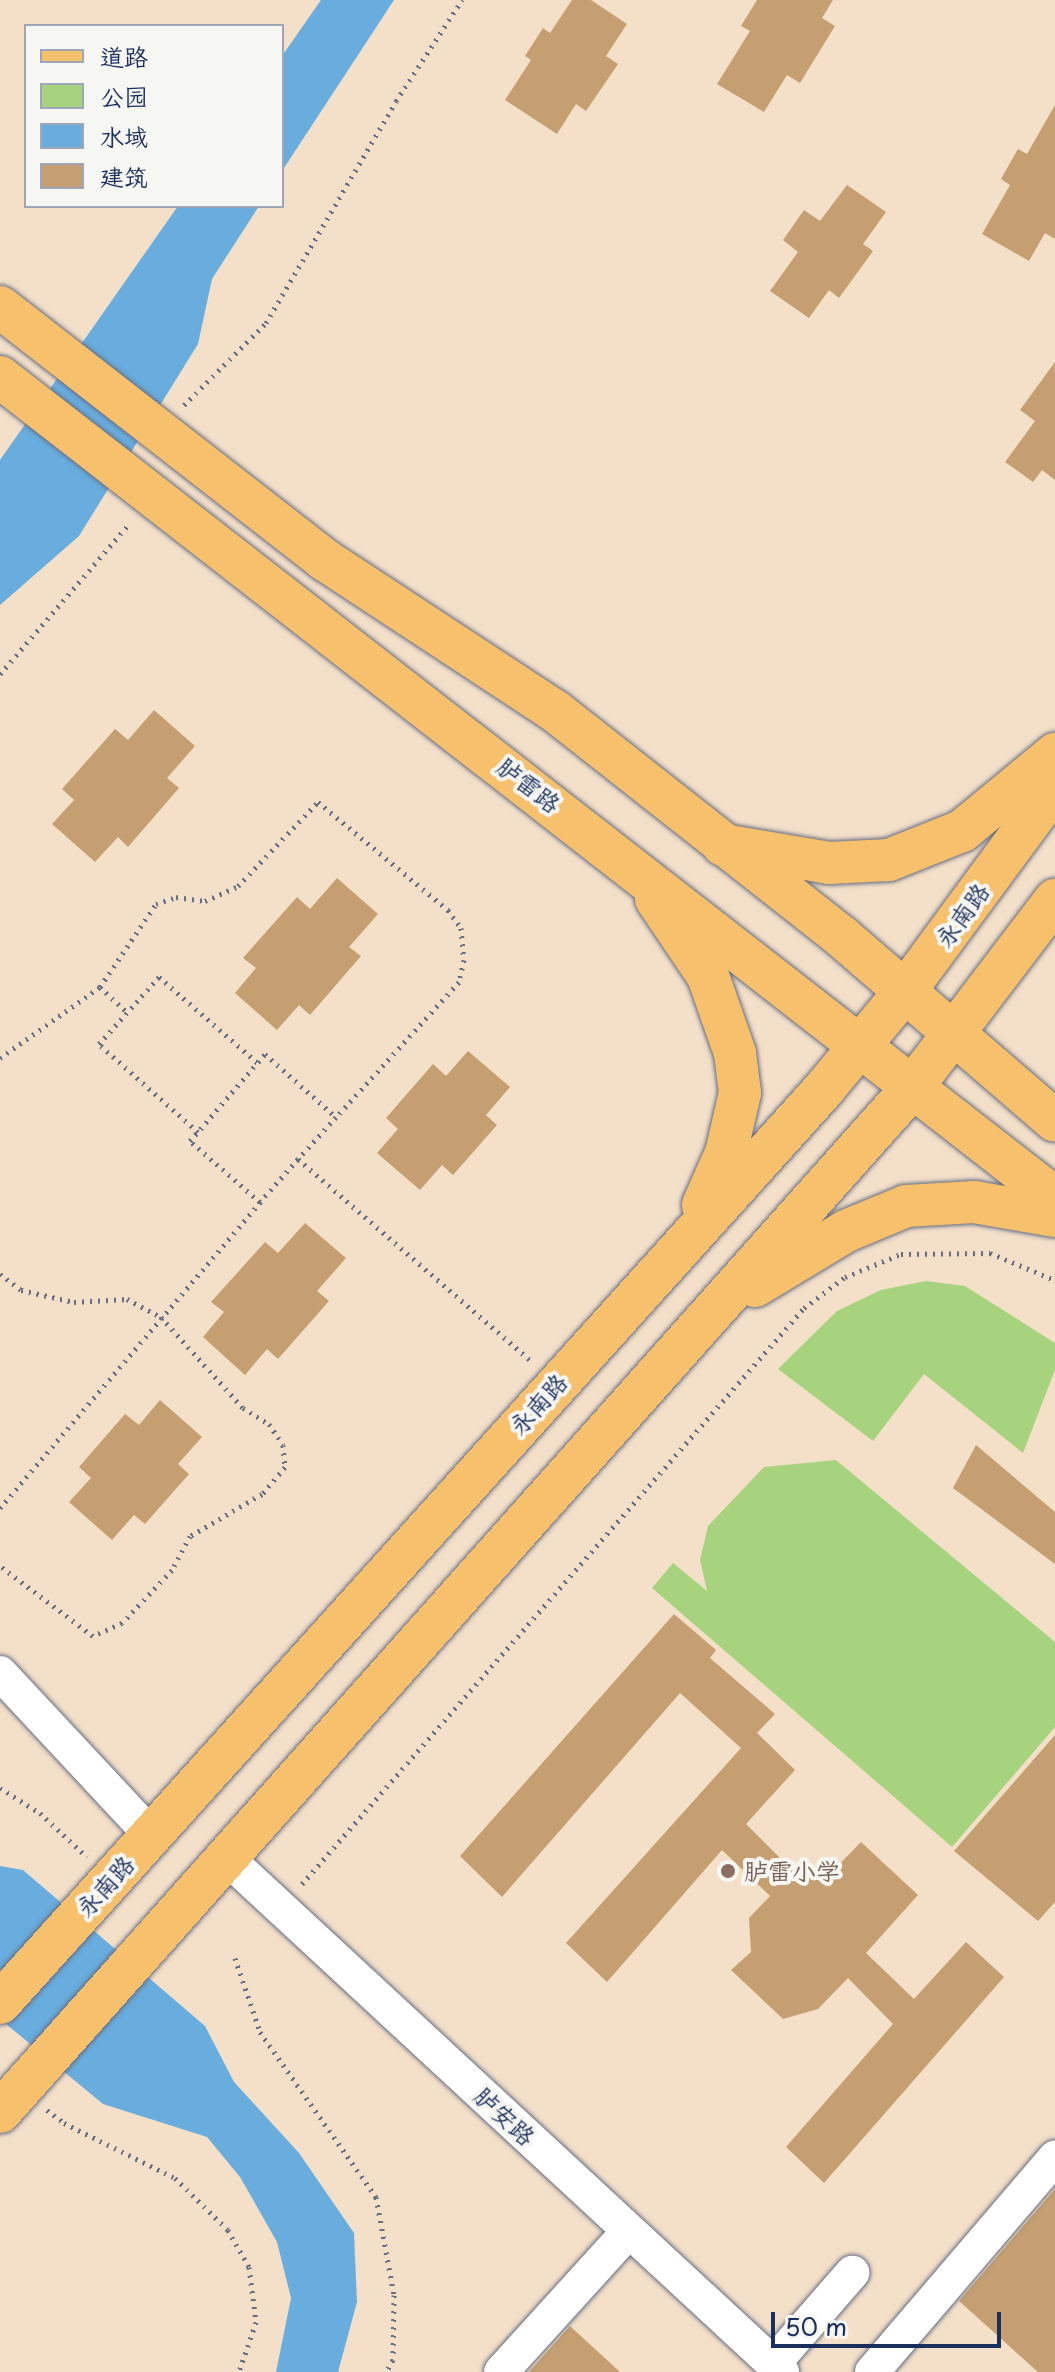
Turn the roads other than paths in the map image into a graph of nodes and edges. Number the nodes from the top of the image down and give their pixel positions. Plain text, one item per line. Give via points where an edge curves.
1 (0, 307) edge
2 (0, 377) edge
3 (1055, 754) edge
4 (1055, 788) edge
5 (719, 845) junction
6 (632, 865) junction
7 (1055, 900) edge
8 (903, 994) junction
9 (952, 1034) junction
10 (860, 1046) junction
11 (911, 1089) junction
12 (1055, 1121) edge
13 (1055, 1198) edge
14 (1055, 1216) edge
15 (688, 1239) junction
16 (705, 1321) junction
17 (0, 1673) edge
18 (151, 1835) junction
19 (229, 1860) junction
20 (0, 2003) edge
21 (10, 2100) edge
22 (1055, 2158) edge
23 (629, 2231) junction
24 (852, 2273) dead end
25 (778, 2368) edge
26 (501, 2372) edge
27 (872, 2372) edge

1 - 5 main road via 325,560 555,711
2 - 6 main road, 胪雷路
3 - 5 main road via 962,831 889,860 829,863
4 - 8 main road, 永南路
5 - 8 main road via 842,937
6 - 10 main road, 胪雷路
6 - 15 main road via 708,976 735,1053 740,1093 726,1153
7 - 9 main road
8 - 9 main road
8 - 10 main road, 永南路
9 - 11 main road
9 - 12 main road
10 - 11 main road, 胪雷路
10 - 15 main road, 永南路
11 - 13 main road, 胪雷路
11 - 16 main road
14 - 16 main road via 974,1202 906,1206 846,1231 776,1271
15 - 18 main road, 永南路
16 - 19 main road
17 - 18 street
18 - 20 main road, 永南路
19 - 21 main road
19 - 23 street, 胪安路
22 - 27 street
23 - 25 street, 胪安路
23 - 26 street
24 - 25 street

